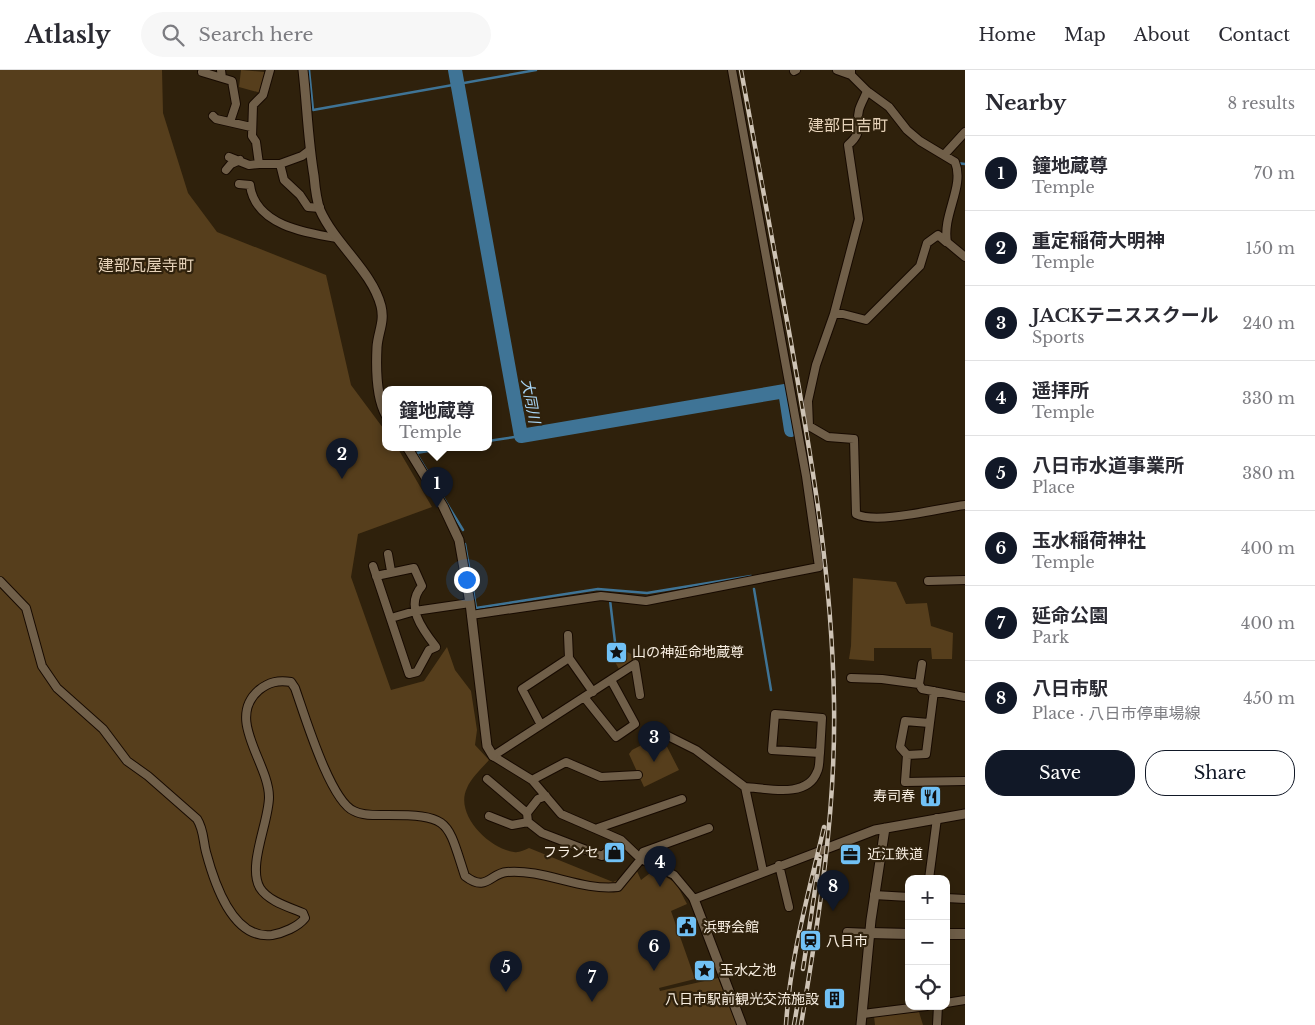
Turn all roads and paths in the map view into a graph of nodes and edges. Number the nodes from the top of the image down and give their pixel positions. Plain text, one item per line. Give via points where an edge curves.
1 (270, 70) edge
2 (303, 70) edge
3 (732, 70) edge
4 (837, 70) edge
5 (202, 72) dead end
6 (851, 72) edge
7 (222, 74) edge
8 (868, 92) junction
9 (213, 116) dead end
10 (230, 122) junction
11 (251, 127) junction
12 (965, 132) edge
13 (310, 150) junction
14 (944, 154) junction
15 (229, 157) dead end
16 (240, 160) junction
17 (258, 164) junction
18 (280, 164) junction
19 (226, 170) dead end
20 (239, 184) dead end
21 (320, 208) junction
22 (337, 238) junction
23 (946, 242) junction
24 (965, 257) edge
25 (834, 314) junction
26 (382, 402) edge
27 (409, 451) edge
28 (965, 505) edge
29 (388, 554) dead end
30 (373, 566) dead end
31 (392, 571) junction
32 (376, 576) junction
33 (965, 580) edge
34 (0, 581) edge
35 (928, 581) dead end
36 (470, 603) junction
37 (415, 611) junction
38 (471, 616) junction
39 (391, 618) junction
40 (568, 635) dead end
41 (569, 658) junction
42 (922, 664) dead end
43 (851, 678) dead end
44 (611, 680) junction
45 (919, 684) junction
46 (934, 691) junction
47 (593, 692) junction
48 (640, 695) dead end
49 (965, 696) edge
50 (584, 698) junction
51 (929, 723) junction
52 (542, 725) junction
53 (668, 736) dead end
54 (820, 753) junction
55 (493, 756) junction
56 (907, 756) junction
57 (638, 775) dead end
58 (487, 779) dead end
59 (532, 780) junction
60 (965, 781) edge
61 (745, 787) junction
62 (546, 796) junction
63 (682, 799) dead end
64 (527, 813) junction
65 (965, 814) edge
66 (489, 816) dead end
67 (937, 818) junction
68 (528, 822) junction
69 (598, 828) junction
70 (709, 828) dead end
71 (885, 828) junction
72 (620, 840) junction
73 (828, 848) joint
74 (641, 859) junction
75 (779, 866) junction
76 (763, 871) junction
77 (930, 875) edge
78 (874, 894) junction
79 (905, 897) edge
80 (950, 898) edge
81 (694, 899) junction
82 (965, 899) edge
83 (789, 907) dead end
84 (847, 932) dead end
85 (870, 933) junction
86 (905, 934) edge
87 (950, 934) edge
88 (965, 934) edge
89 (965, 1000) edge
90 (950, 1002) edge
91 (905, 1009) edge
92 (938, 1010) edge
93 (863, 1014) junction
94 (742, 1025) edge
95 (861, 1025) edge
96 (937, 1025) edge

1 - 11 street via 263,95 253,105
2 - 13 street
3 - 38 street via 805,466 819,568 646,601 601,596
4 - 6 street
5 - 7 street
6 - 8 street
7 - 10 street via 232,81 236,104
8 - 14 street via 888,107 920,141
8 - 25 street via 860,107 857,137 848,145 859,219
9 - 10 street
10 - 11 street
11 - 17 street
12 - 14 street
13 - 18 street
13 - 21 street
14 - 23 street via 955,162 959,176 944,229
15 - 16 street
16 - 17 street via 249,166
16 - 19 street
17 - 18 street
18 - 21 street via 284,180 308,207
20 - 22 street via 250,185 251,194 260,208 282,223 299,232
21 - 22 street
22 - 26 street via 374,288 381,306 383,322 377,346
23 - 24 street
23 - 25 street via 938,235 927,243 920,266 866,320
25 - 28 street via 816,365 808,401 810,426 828,437 854,439 856,514 864,518 902,515
27 - 36 street via 443,506 459,540
29 - 31 street
30 - 32 street
31 - 32 street
31 - 37 street via 414,568 422,586 417,592
32 - 39 street
33 - 35 street
34 - 74 street via 26,608 42,666 57,688 103,730 127,761 197,820 202,827 211,870 222,896 236,920 253,933 265,936 279,934 305,918 303,913 267,896 257,882 256,864 269,793 249,734 246,709 260,689 280,680 291,682 295,688 329,777 347,806 364,814 414,815 439,821 451,833 465,876 471,880 487,882 505,872 611,888 618,887
36 - 37 street
36 - 38 street
37 - 39 street
37 - 39 street via 436,647 430,650 417,672 408,674
38 - 55 street via 486,746
40 - 41 street
41 - 47 street
41 - 52 street via 522,689
42 - 45 street
43 - 45 street
44 - 47 street
44 - 48 street via 635,664
44 - 50 street via 635,724 616,737
45 - 46 street
46 - 49 street
46 - 51 street
47 - 50 street
50 - 52 street
51 - 56 street via 926,754
51 - 56 street via 905,721 900,747
52 - 55 street
53 - 61 street via 696,750
54 - 54 street via 822,718 775,714 772,750
54 - 61 street via 817,772 804,786 792,790
55 - 59 street
56 - 60 street via 905,782
57 - 59 street via 601,777 566,762
58 - 64 street
59 - 62 street
61 - 76 street
62 - 64 street via 538,799
62 - 69 street via 561,814
63 - 69 street
64 - 68 street
65 - 67 street
66 - 68 street via 512,825
67 - 71 street
67 - 77 street
68 - 72 street via 542,833 602,856
69 - 72 street
70 - 74 street via 643,852
71 - 73 street
71 - 78 street
72 - 74 street
73 - 75 street
74 - 81 street via 674,875
75 - 76 street
75 - 83 street
76 - 81 street
78 - 79 street
78 - 85 street
80 - 82 street
81 - 94 street
84 - 85 street
85 - 86 main road
85 - 93 street
87 - 88 main road
89 - 90 street
91 - 93 street
92 - 96 street
93 - 95 street

